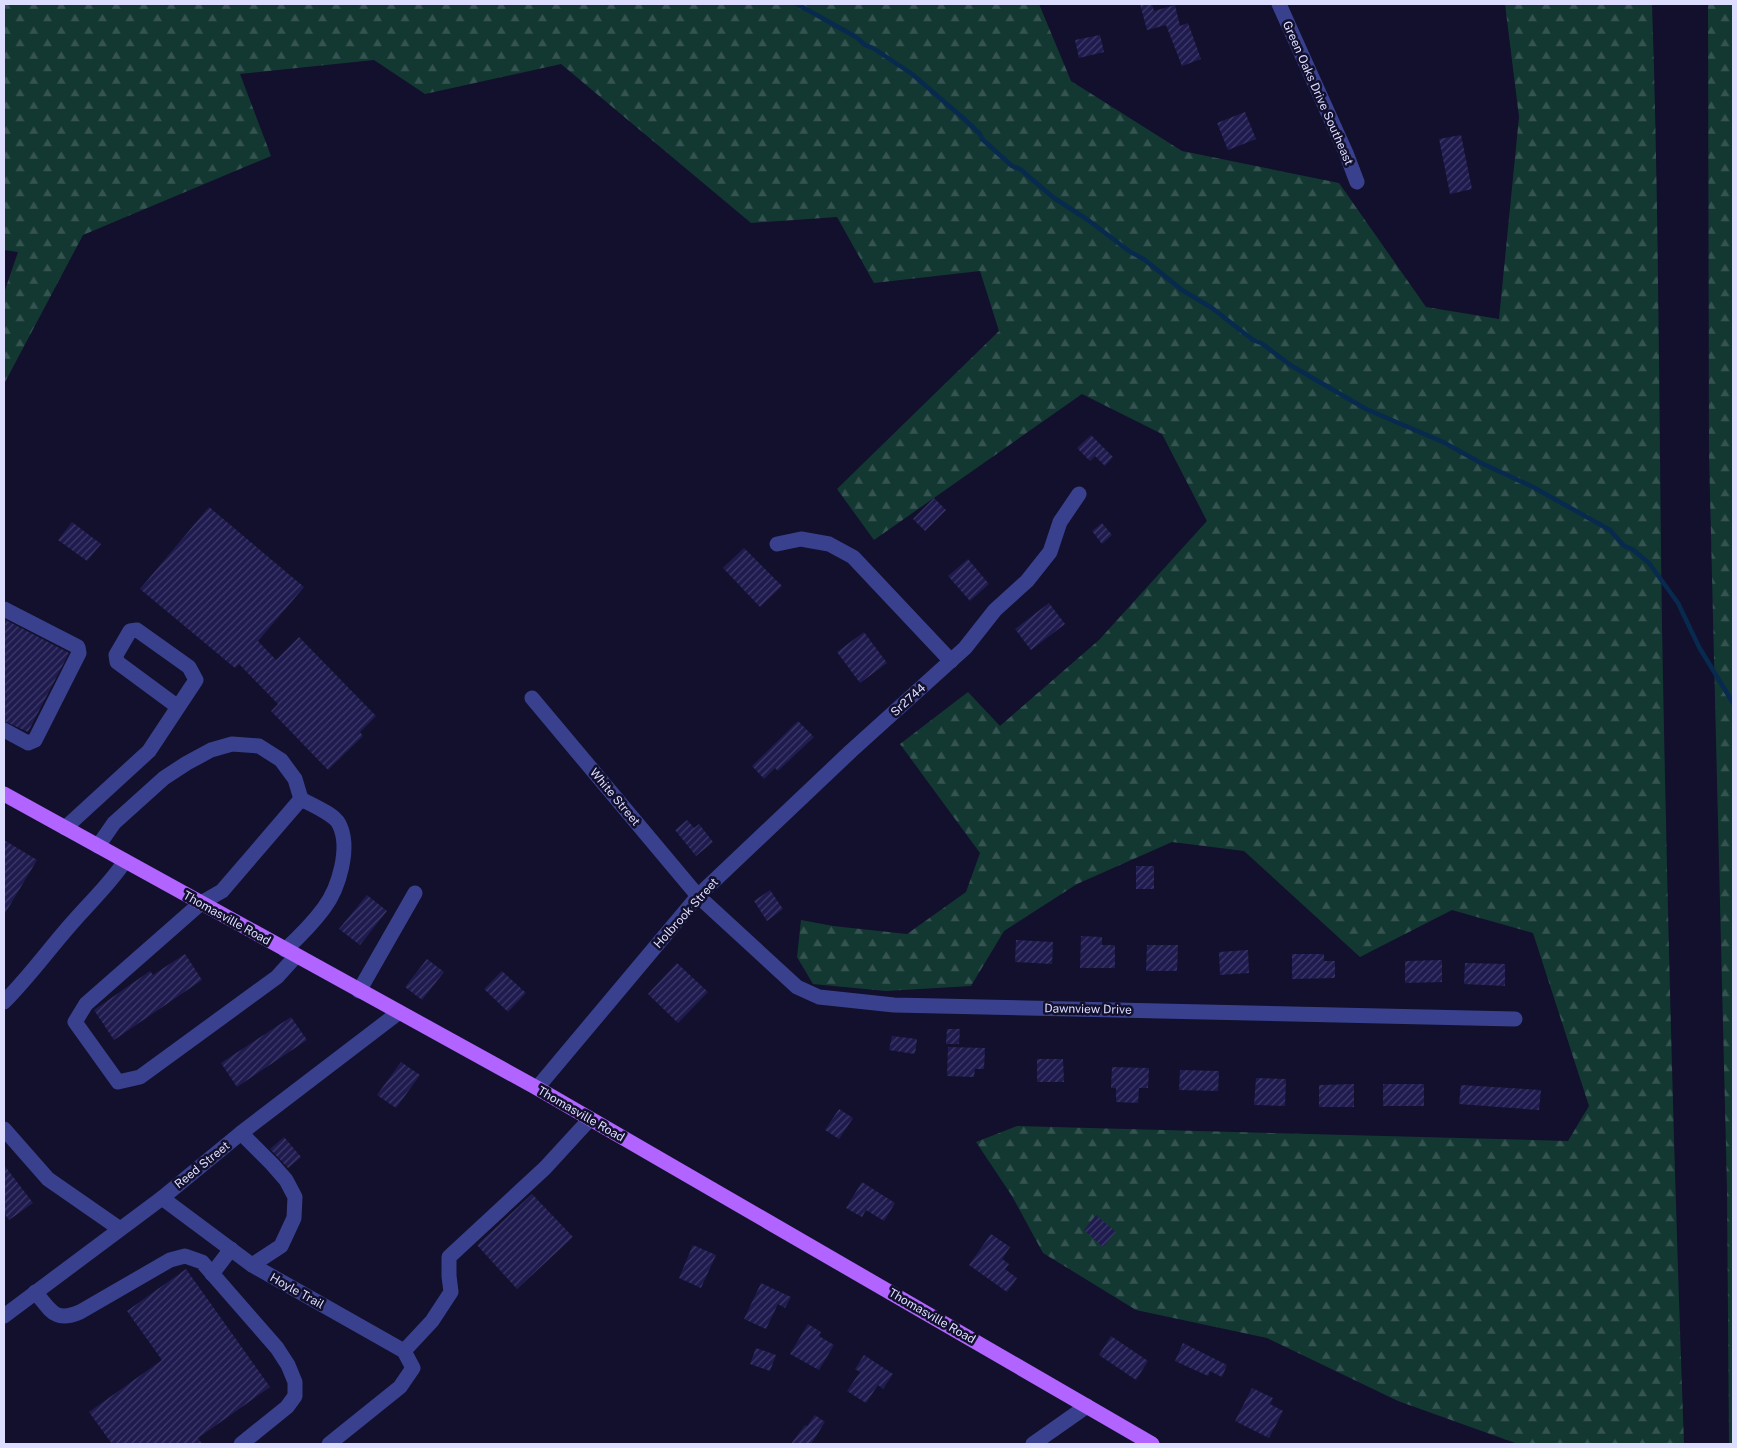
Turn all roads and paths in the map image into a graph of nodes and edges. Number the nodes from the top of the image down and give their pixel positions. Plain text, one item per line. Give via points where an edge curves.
1 (1279, 4) edge
2 (1357, 182) dead end
3 (1079, 494) dead end
4 (776, 544) dead end
5 (4, 609) edge
6 (951, 661) junction
7 (532, 698) dead end
8 (178, 707) junction
9 (4, 730) edge
10 (851, 751) joint
11 (4, 794) edge
12 (301, 799) junction
13 (65, 828) junction
14 (98, 846) junction
15 (125, 861) junction
16 (415, 893) dead end
17 (698, 896) junction
18 (201, 904) junction
19 (291, 953) junction
20 (358, 991) junction
21 (4, 1002) edge
22 (398, 1013) junction
23 (1515, 1019) dead end
24 (537, 1088) junction
25 (590, 1119) junction
26 (4, 1129) edge
27 (241, 1133) junction
28 (162, 1198) junction
29 (120, 1229) junction
30 (231, 1249) junction
31 (252, 1265) junction
32 (212, 1274) junction
33 (35, 1292) junction
34 (4, 1316) edge
35 (404, 1351) junction
36 (1087, 1406) junction
37 (241, 1444) edge
38 (329, 1444) edge
39 (1033, 1444) edge
40 (1152, 1444) edge

1 - 2 street, Green Oaks Drive Southeast
3 - 6 street, Sr2744 via 1060,522 1050,552
4 - 6 street via 801,539 820,542 853,557
5 - 9 street via 78,647 79,653 35,740 28,743
6 - 10 street, Sr2744
7 - 17 street, White Street
8 - 8 street via 196,680 189,667 137,630 130,631 116,655 117,662
8 - 13 street via 150,751
10 - 17 street, Holbrook Street
11 - 13 main road, Thomasville Road
12 - 14 street via 295,779 281,760 259,746 232,744 211,750 164,778 114,823
12 - 18 street via 222,891
12 - 19 street via 339,823 345,844 340,874 326,906 300,936
13 - 14 main road, Thomasville Road
14 - 15 main road, Thomasville Road
15 - 18 main road, Thomasville Road
15 - 21 street via 114,879
16 - 20 street
17 - 23 street, Dawnview Drive via 796,987 819,997 894,1005
17 - 24 street, Holbrook Street
18 - 19 main road, Thomasville Road
18 - 19 street via 86,1004 75,1022 118,1082 140,1077 277,977
19 - 20 main road, Thomasville Road
20 - 22 main road, Thomasville Road
22 - 24 main road, Thomasville Road
22 - 27 street, Reed Street
24 - 25 main road, Thomasville Road
25 - 35 street via 545,1168 449,1257 451,1292 432,1320
25 - 36 main road, Thomasville Road
26 - 29 street via 48,1179
27 - 28 street, Reed Street
27 - 31 street via 281,1174 295,1197 294,1218 281,1246
28 - 29 street, Reed Street
28 - 30 street, Hoyle Trail
29 - 33 street, Reed Street
30 - 31 street, Hoyle Trail
30 - 32 street
31 - 35 street, Hoyle Trail
32 - 33 street via 202,1262 180,1256 80,1312 61,1317
32 - 37 street via 277,1348 295,1382 295,1396 288,1407
33 - 34 street, Reed Street
35 - 38 street via 413,1368 400,1387
36 - 39 street
36 - 40 main road, Thomasville Road

